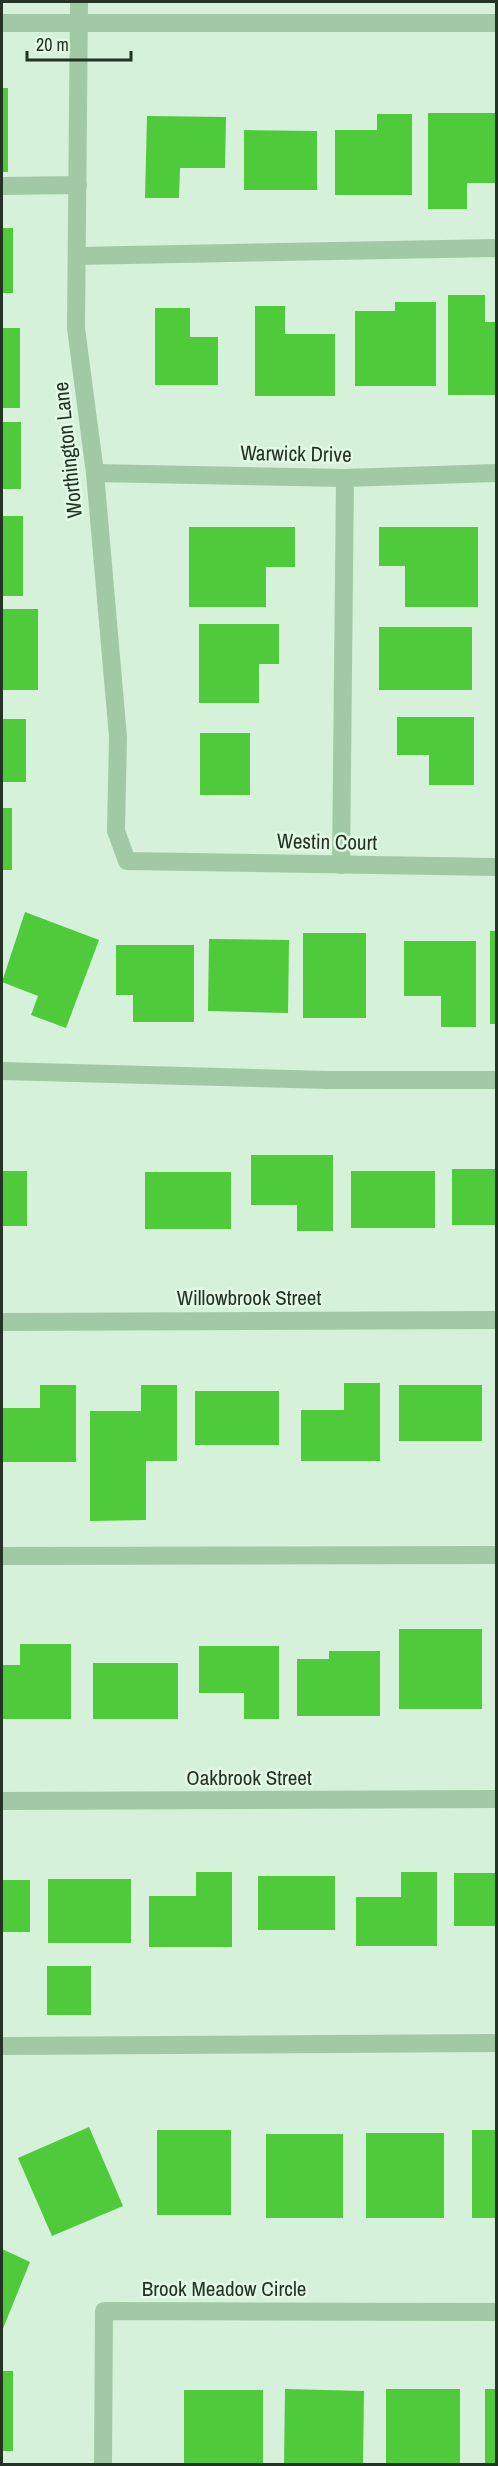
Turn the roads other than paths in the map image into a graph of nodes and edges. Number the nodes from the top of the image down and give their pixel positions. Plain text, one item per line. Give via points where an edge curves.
1 (80, 2) edge
2 (2, 22) edge
3 (80, 22) junction
4 (496, 23) edge
5 (78, 185) junction
6 (2, 186) edge
7 (496, 248) edge
8 (77, 256) junction
9 (95, 473) junction
10 (496, 473) edge
11 (345, 478) junction
12 (157, 863) joint
13 (341, 865) junction
14 (496, 867) edge
15 (2, 1071) edge
16 (496, 1080) edge
17 (496, 1320) edge
18 (2, 1322) edge
19 (496, 1555) edge
20 (2, 1556) edge
21 (496, 1799) edge
22 (2, 1802) edge
23 (496, 2043) edge
24 (2, 2046) edge
25 (496, 2312) edge
26 (103, 2464) edge

1 - 3 street, Worthington Lane
2 - 3 street
3 - 4 street
3 - 5 street, Worthington Lane
5 - 6 street
5 - 8 street, Worthington Lane
7 - 8 street
8 - 9 street, Worthington Lane via 76,328
9 - 11 street, Warwick Drive
9 - 12 street, Worthington Lane via 118,737 116,831 127,861
10 - 11 street, Warwick Drive
11 - 13 street
12 - 13 street, Westin Court
13 - 14 street, Westin Court
15 - 16 street via 328,1080
17 - 18 street, Willowbrook Street
19 - 20 street
21 - 22 street, Oakbrook Street
23 - 24 street
25 - 26 street, Brook Meadow Circle via 104,2311

